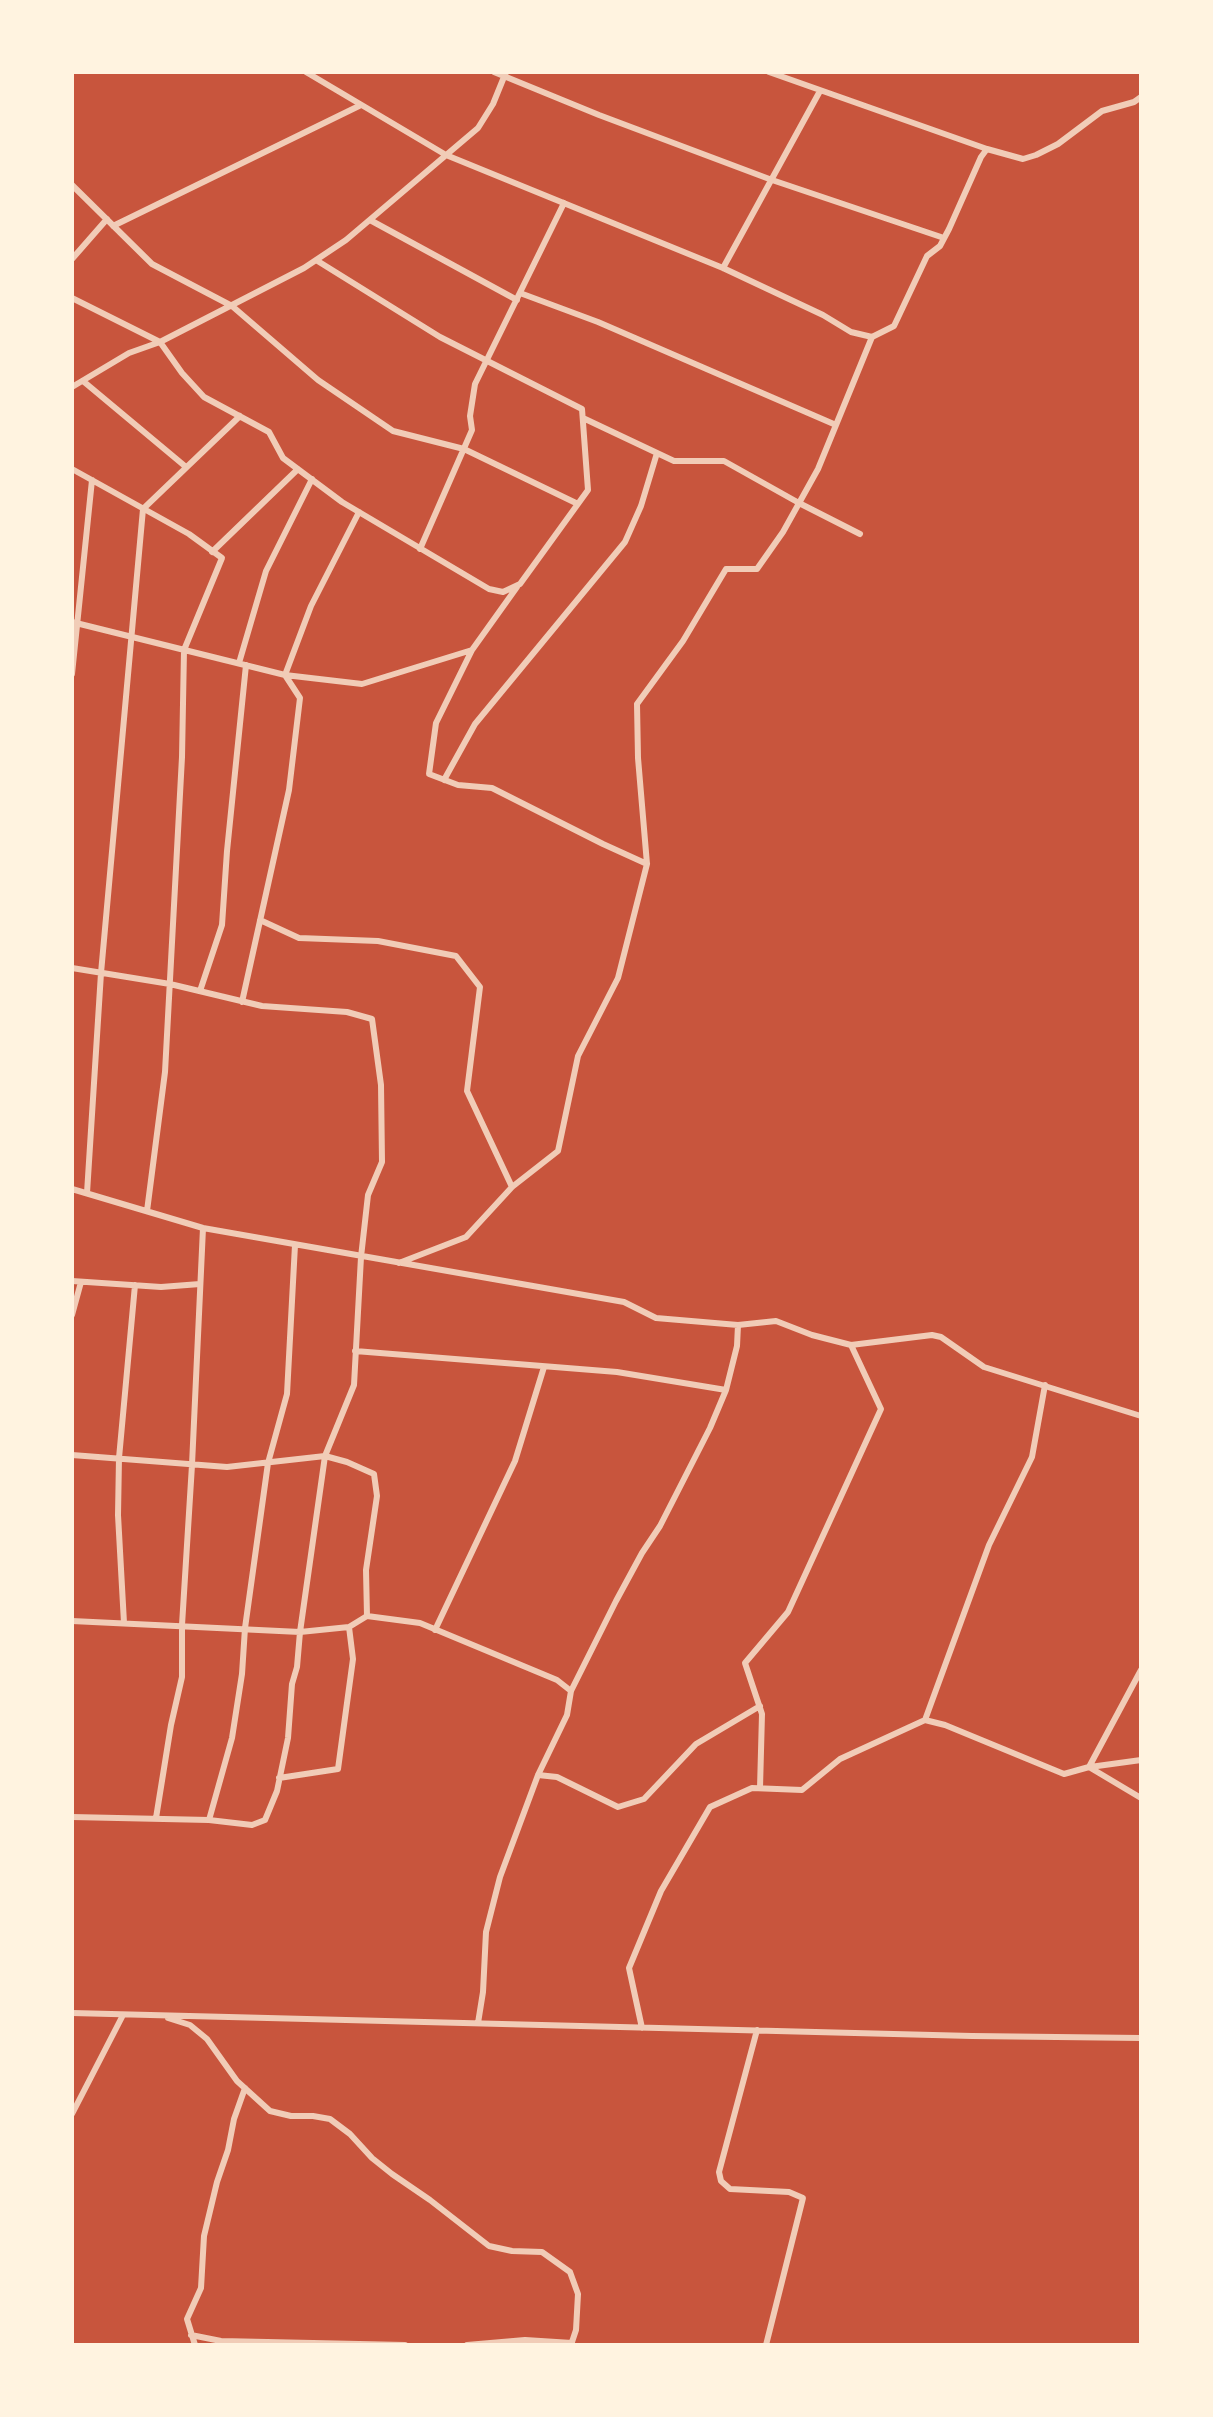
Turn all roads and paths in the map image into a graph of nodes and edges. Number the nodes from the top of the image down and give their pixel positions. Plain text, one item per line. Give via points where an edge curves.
1 (494, 72) edge
2 (769, 72) edge
3 (309, 73) edge
4 (505, 74) edge
5 (820, 91) junction
6 (1141, 97) edge
7 (361, 105) junction
8 (987, 149) junction
9 (447, 155) junction
10 (772, 180) junction
11 (72, 185) edge
12 (564, 203) junction
13 (106, 219) junction
14 (370, 220) junction
15 (113, 226) junction
16 (944, 238) junction
17 (72, 259) edge
18 (316, 260) junction
19 (723, 268) junction
20 (520, 293) junction
21 (72, 298) edge
22 (517, 300) junction
23 (232, 306) junction
24 (872, 337) junction
25 (160, 342) junction
26 (486, 361) junction
27 (83, 381) junction
28 (72, 387) edge
29 (240, 416) junction
30 (583, 418) junction
31 (836, 425) junction
32 (464, 448) junction
33 (657, 453) junction
34 (186, 467) junction
35 (72, 469) edge
36 (298, 469) junction
37 (312, 479) junction
38 (92, 480) junction
39 (799, 503) junction
40 (578, 504) junction
41 (143, 509) junction
42 (358, 512) junction
43 (860, 534) dead end
44 (420, 549) junction
45 (212, 552) junction
46 (520, 584) junction
47 (75, 623) edge
48 (133, 637) junction
49 (184, 650) junction
50 (472, 651) junction
51 (242, 664) junction
52 (72, 675) edge
53 (285, 675) junction
54 (444, 780) junction
55 (647, 864) junction
56 (260, 920) junction
57 (72, 968) edge
58 (101, 973) junction
59 (170, 984) junction
60 (200, 991) junction
61 (242, 1002) junction
62 (512, 1187) junction
63 (72, 1189) edge
64 (87, 1193) junction
65 (147, 1211) junction
66 (203, 1228) junction
67 (295, 1245) junction
68 (361, 1257) junction
69 (399, 1263) junction
70 (72, 1281) edge
71 (81, 1281) junction
72 (200, 1284) junction
73 (135, 1285) junction
74 (72, 1315) edge
75 (738, 1324) junction
76 (851, 1345) junction
77 (355, 1351) junction
78 (544, 1367) junction
79 (1045, 1385) junction
80 (726, 1390) junction
81 (1141, 1416) edge
82 (72, 1455) edge
83 (325, 1456) junction
84 (119, 1458) junction
85 (268, 1463) junction
86 (192, 1465) junction
87 (367, 1616) junction
88 (72, 1621) edge
89 (124, 1623) junction
90 (182, 1625) junction
91 (349, 1627) junction
92 (245, 1628) junction
93 (435, 1630) junction
94 (300, 1632) junction
95 (1141, 1670) edge
96 (571, 1691) junction
97 (760, 1706) junction
98 (925, 1720) junction
99 (1141, 1760) edge
100 (1089, 1767) junction
101 (538, 1774) junction
102 (279, 1778) junction
103 (760, 1788) junction
104 (1141, 1798) edge
105 (72, 1817) edge
106 (156, 1818) junction
107 (209, 1820) junction
108 (72, 2013) edge
109 (123, 2015) junction
110 (159, 2015) junction
111 (478, 2023) junction
112 (642, 2028) junction
113 (757, 2030) junction
114 (1141, 2038) edge
115 (245, 2088) junction
116 (72, 2114) edge
117 (191, 2335) junction
118 (572, 2344) edge
119 (195, 2345) edge
120 (405, 2345) edge
121 (467, 2345) edge
122 (766, 2345) edge

1 - 4 street
2 - 5 street
3 - 7 street
4 - 9 street via 486,118
4 - 10 street via 599,115
5 - 8 street
5 - 10 street
6 - 8 street via 1102,111 1058,144 1036,155 1023,159
7 - 9 street
7 - 15 street
8 - 16 street
9 - 12 street
9 - 14 street
10 - 16 street
10 - 19 street
11 - 13 street
12 - 19 street
12 - 20 street
13 - 15 street
13 - 17 street
14 - 18 street
14 - 22 street
15 - 23 street via 152,264
16 - 24 street via 927,256 894,326
18 - 23 street
18 - 26 street
19 - 24 street via 851,332
20 - 22 street
20 - 31 street via 598,322
21 - 25 street
22 - 26 street
23 - 25 street
23 - 32 street via 318,380 393,431
24 - 31 street
25 - 27 street via 129,353
25 - 29 street via 204,397
26 - 30 street via 582,409
26 - 32 street via 475,384 472,430
27 - 28 street
27 - 34 street
29 - 34 street
29 - 36 street via 269,432 283,458
30 - 33 street
30 - 40 street via 588,490
31 - 39 street via 819,469
32 - 40 street
32 - 44 street
33 - 39 street via 674,461 724,461
33 - 54 street via 625,542 476,724
34 - 41 street
35 - 38 street
36 - 37 street
36 - 45 street
37 - 42 street
37 - 51 street via 266,571
38 - 41 street
38 - 47 street
39 - 43 street
39 - 55 street via 757,569 726,569 637,704
40 - 46 street
41 - 45 street via 189,534
41 - 48 street
42 - 44 street
42 - 53 street via 311,606
44 - 46 street via 489,590 503,592
45 - 49 street via 222,558
46 - 50 street
47 - 48 street
47 - 52 street
48 - 49 street
48 - 58 street
49 - 51 street
49 - 59 street
50 - 53 street via 362,684
50 - 54 street via 436,723 429,774
51 - 53 street
51 - 60 street via 222,925
53 - 56 street via 300,698 289,790
54 - 55 street via 492,788
55 - 62 street via 618,978 578,1056 558,1152
56 - 61 street
56 - 62 street via 299,938 378,941 456,956 480,987 467,1091
57 - 58 street
58 - 59 street
58 - 64 street
59 - 60 street
59 - 65 street via 165,1072
60 - 61 street
61 - 68 street via 347,1012 372,1019 381,1085 382,1162 368,1195
62 - 69 street via 466,1237
63 - 64 street
64 - 65 street
65 - 66 street
66 - 67 street
66 - 72 street
67 - 68 street
67 - 85 street via 287,1394
68 - 69 street
68 - 77 street
69 - 75 street via 624,1302 656,1318
70 - 71 street
71 - 73 street
71 - 74 street
72 - 73 street
72 - 86 street
73 - 84 street
75 - 76 street via 776,1321
75 - 80 street
76 - 79 street via 932,1335 978,1365
76 - 97 street via 881,1409 788,1612 746,1663
77 - 78 street
77 - 83 street via 354,1385
78 - 80 street via 616,1372
78 - 93 street via 515,1461
79 - 81 street
79 - 98 street via 1032,1457 989,1545
80 - 96 street via 672,1503
82 - 84 street
83 - 85 street
83 - 87 street via 374,1474 377,1496 366,1570
83 - 94 street
84 - 86 street
84 - 89 street
85 - 86 street
85 - 92 street
86 - 90 street
87 - 91 street
87 - 93 street via 420,1623
88 - 89 street
89 - 90 street
90 - 92 street
90 - 106 street via 182,1677
91 - 94 street
91 - 102 street via 353,1659 338,1769
92 - 94 street
92 - 107 street via 232,1738
93 - 96 street via 556,1680
94 - 102 street via 288,1738
95 - 100 street
96 - 101 street via 567,1715
97 - 101 street via 696,1744 644,1799 635,1802 618,1807 557,1777
97 - 103 street
98 - 100 street via 1064,1774
98 - 103 street via 840,1759 802,1790
99 - 100 street
100 - 104 street
101 - 111 street via 500,1877 486,1932
102 - 107 street via 265,1820 252,1825
103 - 112 street via 710,1807 661,1891 629,1968
105 - 106 street
106 - 107 street
108 - 109 street
109 - 110 street
109 - 116 street
110 - 111 street
110 - 115 street via 190,2025 207,2038
111 - 112 street
112 - 113 street
113 - 114 street
113 - 122 street via 719,2172 721,2181 730,2189 789,2192 803,2198
115 - 117 street via 204,2236 201,2288 187,2319
115 - 118 street via 270,2111 330,2119 385,2168 489,2246 542,2252 570,2272 578,2294
117 - 119 street
117 - 120 street via 221,2341
118 - 121 street via 525,2340

